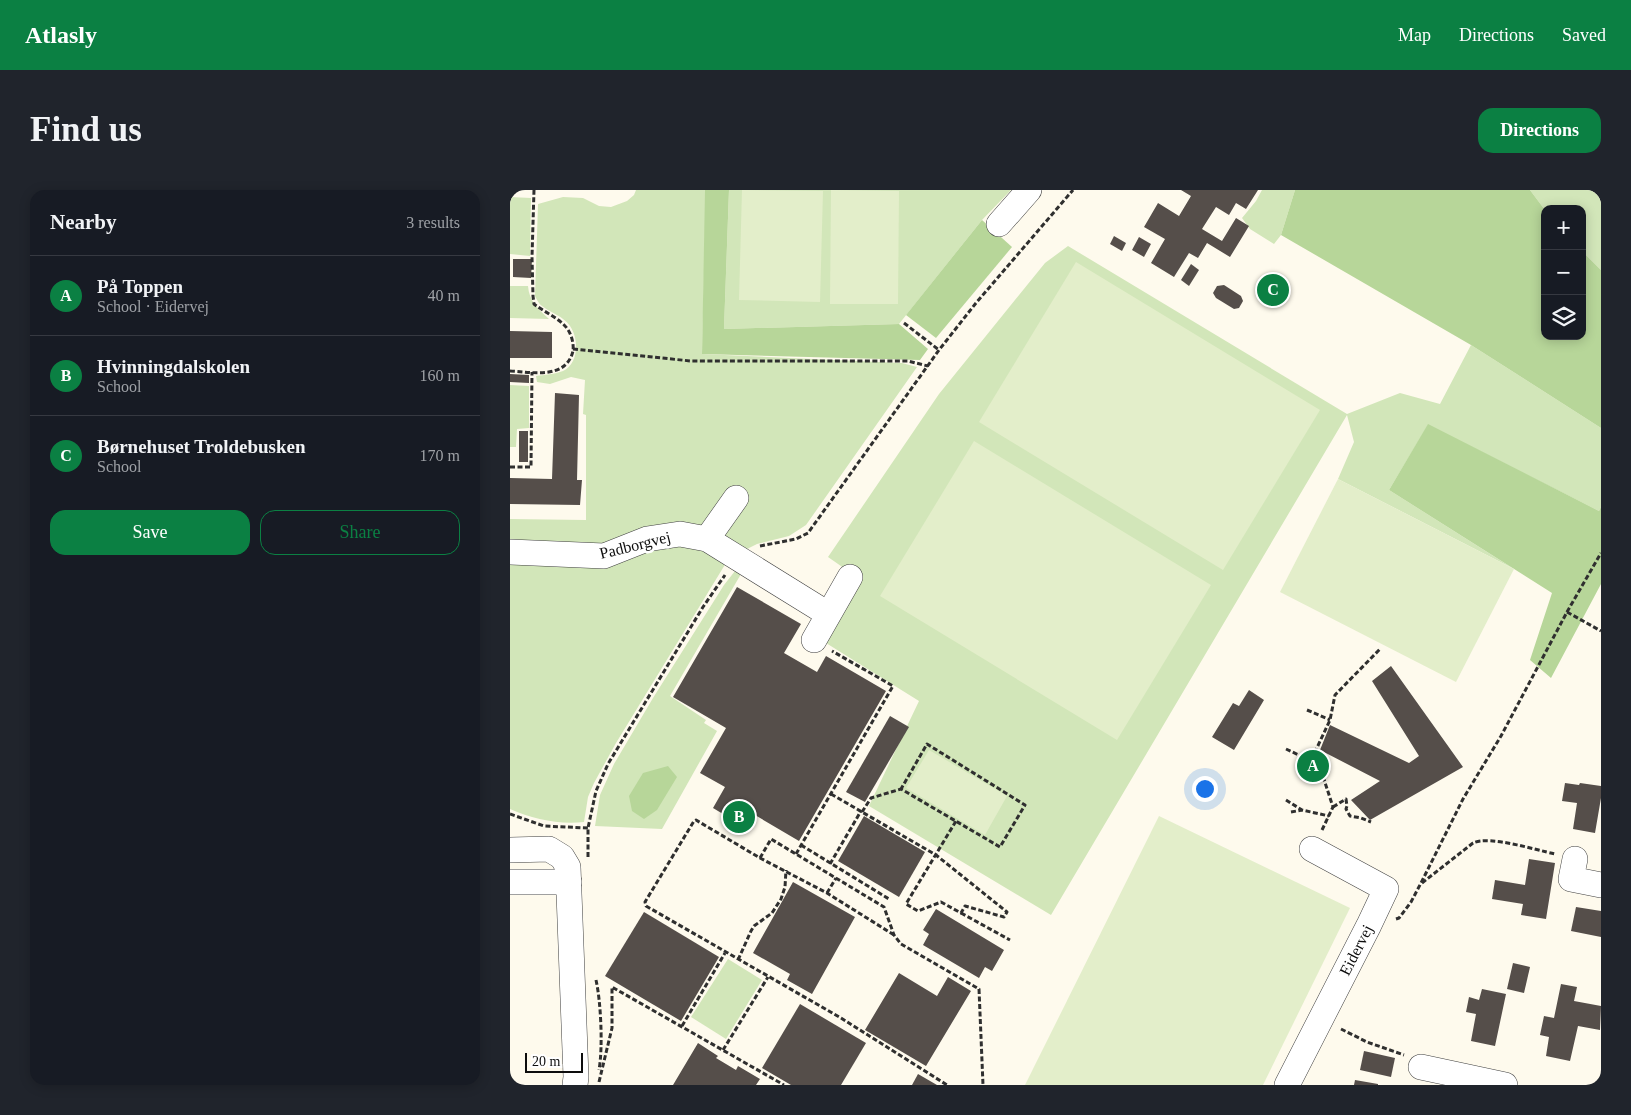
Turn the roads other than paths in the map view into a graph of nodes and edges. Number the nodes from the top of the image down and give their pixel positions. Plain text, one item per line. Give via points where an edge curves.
1 (1029, 190) edge
2 (999, 224) dead end
3 (736, 498) dead end
4 (706, 539) junction
5 (510, 552) edge
6 (850, 577) dead end
7 (828, 614) junction
8 (814, 640) road end
9 (1312, 849) road end
10 (510, 850) edge
11 (1575, 859) road end
12 (510, 882) edge
13 (569, 882) junction
14 (1601, 885) edge
15 (1421, 1067) road end
16 (575, 1085) edge
17 (1287, 1085) edge
18 (1505, 1085) edge

1 - 2 street
3 - 4 street
4 - 5 street, Padborgvej via 680,534 647,539 604,556
4 - 7 street, Padborgvej
6 - 7 street
7 - 8 street
9 - 17 street, Eidervej via 1386,889
10 - 13 street via 550,850 562,857 568,867
11 - 14 street via 1571,878
12 - 13 street
13 - 16 street
15 - 18 street

